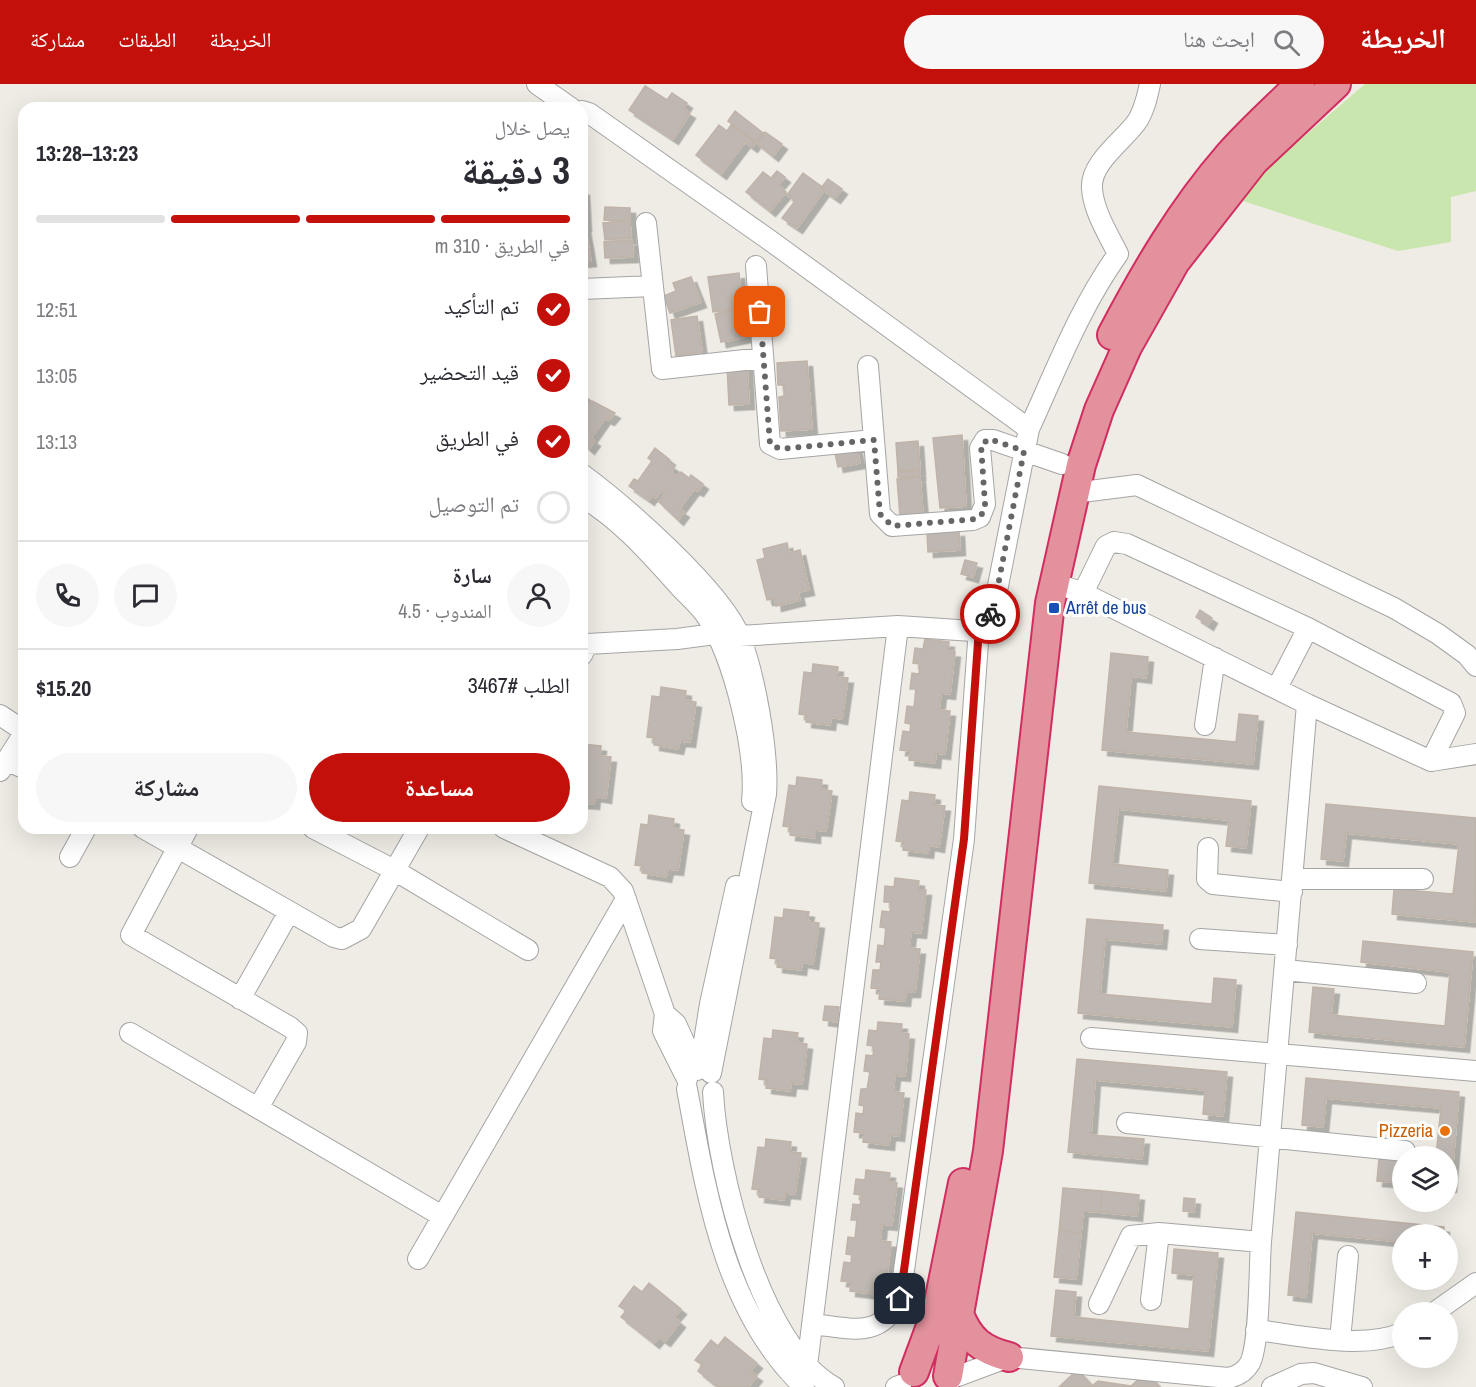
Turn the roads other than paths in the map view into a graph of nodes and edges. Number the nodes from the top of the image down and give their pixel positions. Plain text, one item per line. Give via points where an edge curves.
1 (537, 84) edge
2 (1150, 84) edge
3 (1300, 84) edge
4 (1336, 84) edge
5 (562, 102) edge
6 (588, 114) edge
7 (646, 223) dead end
8 (1119, 254) junction
9 (756, 266) dead end
10 (1145, 272) junction
11 (653, 286) junction
12 (588, 289) edge
13 (763, 358) junction
14 (868, 366) dead end
15 (1029, 429) junction
16 (874, 440) junction
17 (1024, 451) junction
18 (1062, 464) junction
19 (588, 479) edge
20 (1074, 493) junction
21 (588, 502) edge
22 (1055, 582) junction
23 (1083, 593) junction
24 (897, 626) junction
25 (979, 628) junction
26 (1308, 628) junction
27 (715, 634) junction
28 (739, 636) junction
29 (588, 644) edge
30 (1215, 657) junction
31 (1476, 666) edge
32 (1277, 688) junction
33 (1307, 705) junction
34 (0, 715) edge
35 (1205, 725) dead end
36 (18, 728) edge
37 (18, 747) edge
38 (1476, 754) edge
39 (1431, 761) junction
40 (10, 767) edge
41 (83, 834) edge
42 (153, 834) edge
43 (184, 834) edge
44 (325, 834) edge
45 (415, 834) edge
46 (542, 836) edge
47 (176, 847) junction
48 (1208, 848) dead end
49 (70, 857) dead end
50 (394, 870) junction
51 (1424, 879) dead end
52 (1292, 885) junction
53 (626, 899) junction
54 (289, 912) junction
55 (1200, 939) dead end
56 (1287, 945) junction
57 (528, 950) dead end
58 (1285, 970) junction
59 (1416, 983) dead end
60 (240, 999) junction
61 (130, 1033) dead end
62 (1091, 1038) dead end
63 (1277, 1054) junction
64 (1476, 1071) edge
65 (699, 1079) junction
66 (258, 1108) junction
67 (1127, 1123) dead end
68 (1270, 1138) junction
69 (1392, 1150) edge
70 (442, 1216) junction
71 (1159, 1233) junction
72 (1260, 1242) junction
73 (1348, 1256) dead end
74 (418, 1259) dead end
75 (1476, 1283) edge
76 (1151, 1300) dead end
77 (1449, 1302) edge
78 (1099, 1304) dead end
79 (959, 1314) junction
80 (812, 1324) junction
81 (1256, 1330) junction
82 (1392, 1336) edge
83 (1340, 1340) junction
84 (1009, 1357) junction
85 (807, 1365) junction
86 (1233, 1377) junction
87 (957, 1382) edge
88 (903, 1383) edge
89 (804, 1387) edge
90 (834, 1387) edge
91 (1250, 1387) edge
92 (1272, 1387) edge
93 (1362, 1387) edge

1 - 5 street
2 - 8 street via 1137,122 1100,165 1092,182 1105,228
3 - 10 highway via 1230,155
4 - 20 highway via 1254,162 1175,262 1127,347 1099,410
6 - 15 street
7 - 11 street
8 - 10 street
8 - 15 street via 1103,274 1077,324
9 - 13 street
10 - 18 highway via 1111,338
11 - 12 street
11 - 13 street via 662,369
13 - 16 street via 772,447
14 - 16 street
15 - 17 street
16 - 17 street via 880,514 887,523 898,527 976,519 985,504 981,445 989,439
17 - 18 street
17 - 25 street via 995,601
18 - 88 highway via 1037,579 970,1148 938,1307
19 - 28 street via 653,534 711,596
20 - 22 highway
20 - 31 street via 1137,485 1394,608 1438,634
21 - 27 street via 643,546 707,616
22 - 23 street
22 - 79 highway via 988,1151
23 - 26 street via 1106,546 1114,542 1127,544
23 - 30 street
24 - 25 street
24 - 28 street
24 - 80 street
25 - 80 street via 964,839 900,1299 891,1316 863,1329
26 - 32 street
26 - 39 street via 1451,703 1455,713
27 - 28 street
27 - 29 street
27 - 65 street via 729,666 754,778 751,814 710,1004
28 - 65 street via 764,745 766,794
30 - 32 street
30 - 35 street
32 - 33 street
33 - 39 street
33 - 52 street
34 - 36 street
37 - 40 street
38 - 39 street
41 - 49 street
42 - 47 street
43 - 47 street
44 - 50 street
45 - 50 street
46 - 53 street via 610,877
47 - 54 street
47 - 60 street via 130,935
48 - 52 street via 1207,879 1213,884
50 - 54 street via 353,935 334,937
50 - 57 street
51 - 52 street
52 - 56 street
53 - 65 street via 665,1014 676,1024
53 - 70 street
54 - 60 street
55 - 56 street
56 - 58 street
58 - 59 street
58 - 63 street
60 - 66 street via 297,1034
61 - 66 street
62 - 63 street
63 - 64 street
63 - 68 street
65 - 85 street via 717,1134 740,1233 784,1334
65 - 89 street via 705,1188 723,1249 747,1309 771,1349
66 - 70 street
67 - 68 street
68 - 69 street
68 - 72 street
70 - 74 street
71 - 72 street
71 - 76 street
71 - 78 street via 1131,1236 1127,1240
72 - 81 street
73 - 83 street
75 - 77 street
79 - 84 highway via 979,1347
79 - 87 highway
80 - 85 street
81 - 83 street
81 - 86 street via 1249,1365
82 - 83 street
84 - 86 street
84 - 87 street
85 - 90 street
86 - 91 street
87 - 88 highway via 932,1369
92 - 93 street via 1295,1376 1314,1373

